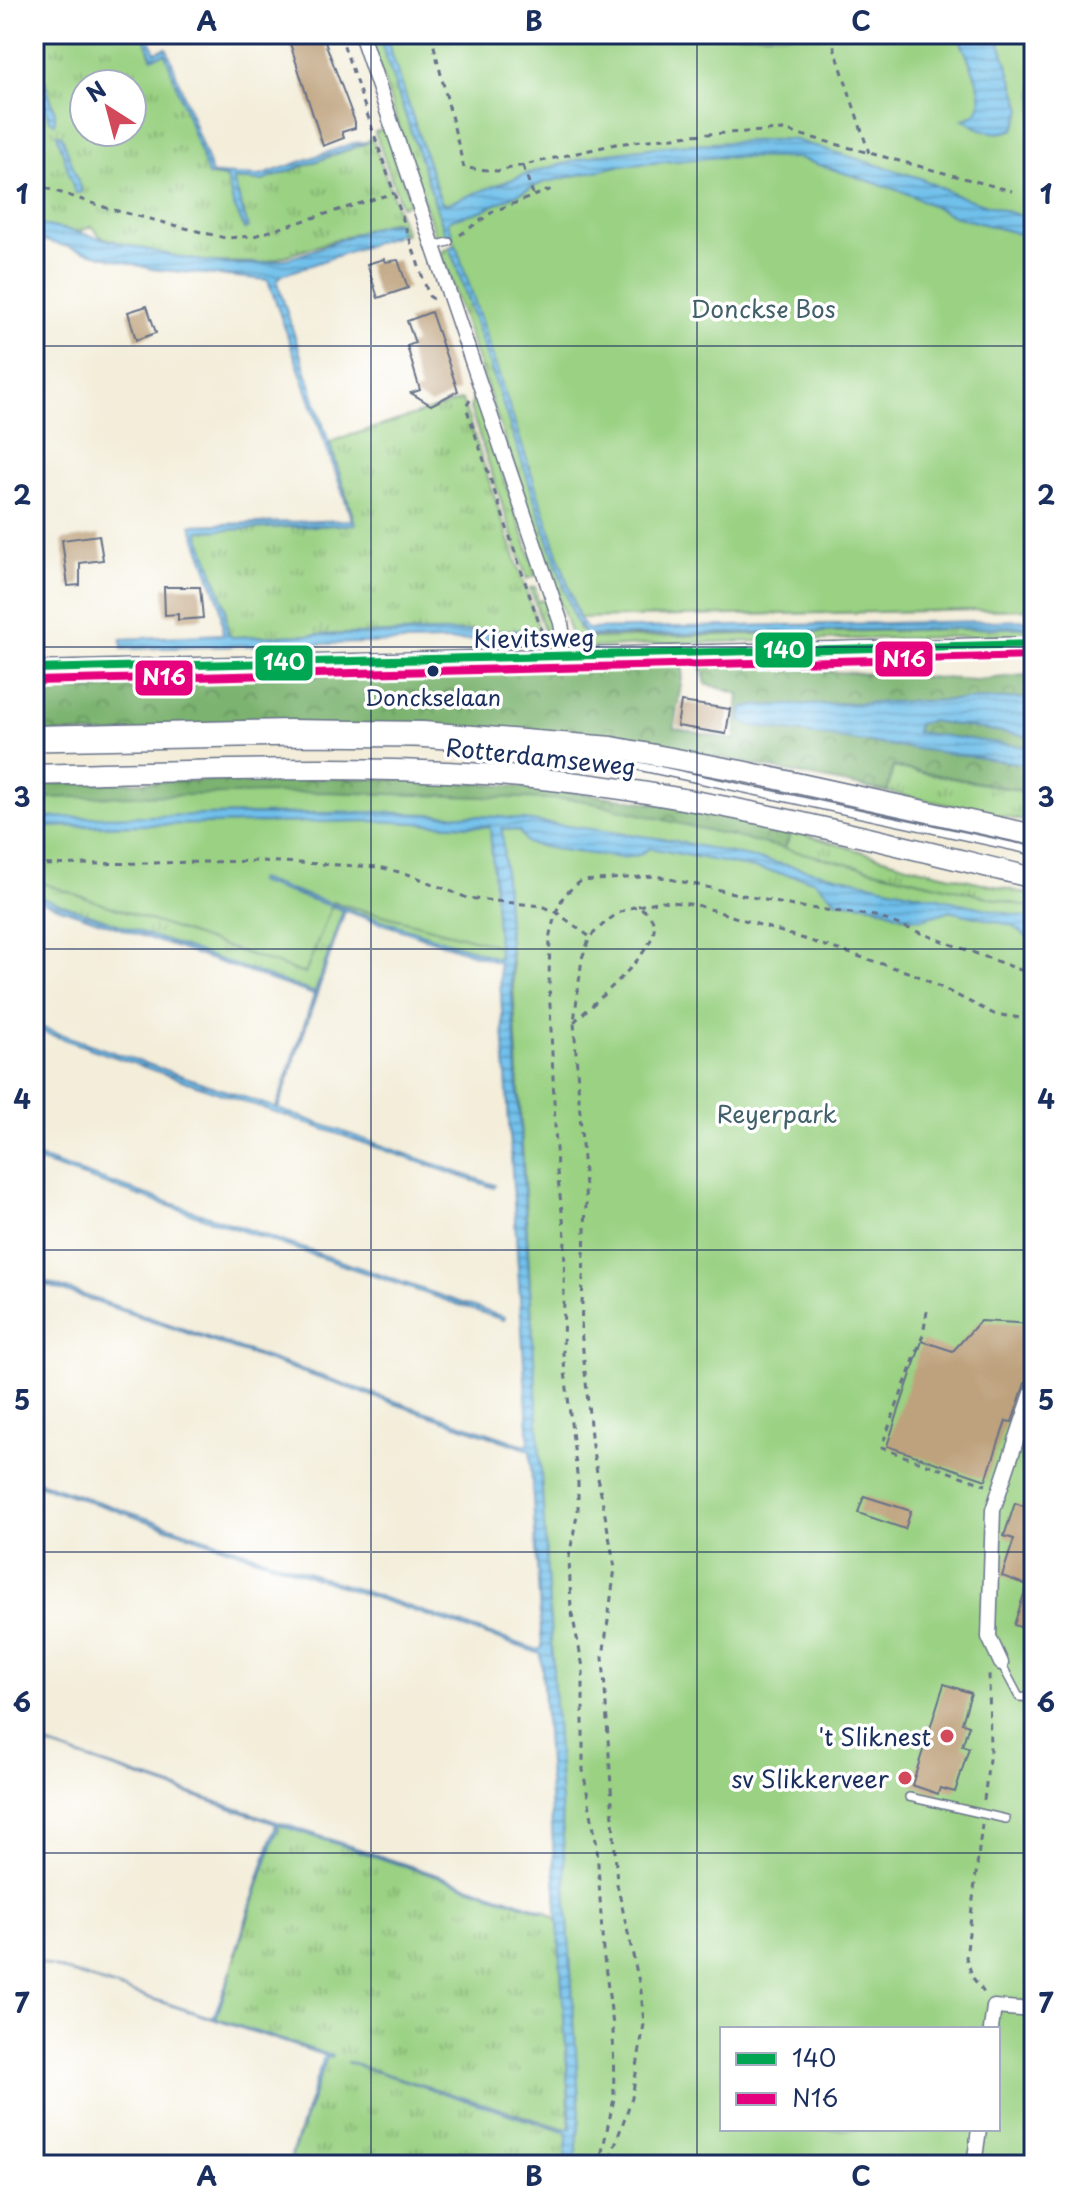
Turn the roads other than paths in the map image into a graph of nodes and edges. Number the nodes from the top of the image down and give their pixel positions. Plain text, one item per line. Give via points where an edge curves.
1 (361, 34) edge
2 (449, 242) road end
3 (433, 246) junction
4 (1034, 644) edge
5 (566, 658) junction
6 (34, 669) edge
7 (34, 736) edge
8 (34, 747) edge
9 (34, 775) edge
10 (1034, 835) edge
11 (1034, 851) edge
12 (1034, 878) edge
13 (1034, 1387) edge
14 (1001, 1663) joint
15 (1034, 1698) edge
16 (909, 1797) dead end
17 (1006, 1819) dead end
18 (1034, 2010) edge
19 (991, 2027) edge
20 (979, 2131) edge
21 (974, 2165) edge

1 - 3 street
2 - 3 lane
3 - 5 street via 561,623
4 - 5 street, Kievitsweg
5 - 6 street, Kievitsweg
7 - 10 main road, Rotterdamseweg via 423,732 612,747
8 - 11 lane, Rotterdamseweg via 401,743 521,751 615,761 730,783
9 - 12 main road, Rotterdamseweg via 447,771 544,779 742,811
13 - 14 street via 993,1510 989,1637
14 - 15 lane via 1019,1697
16 - 17 lane
18 - 19 street via 994,2007
20 - 21 street

